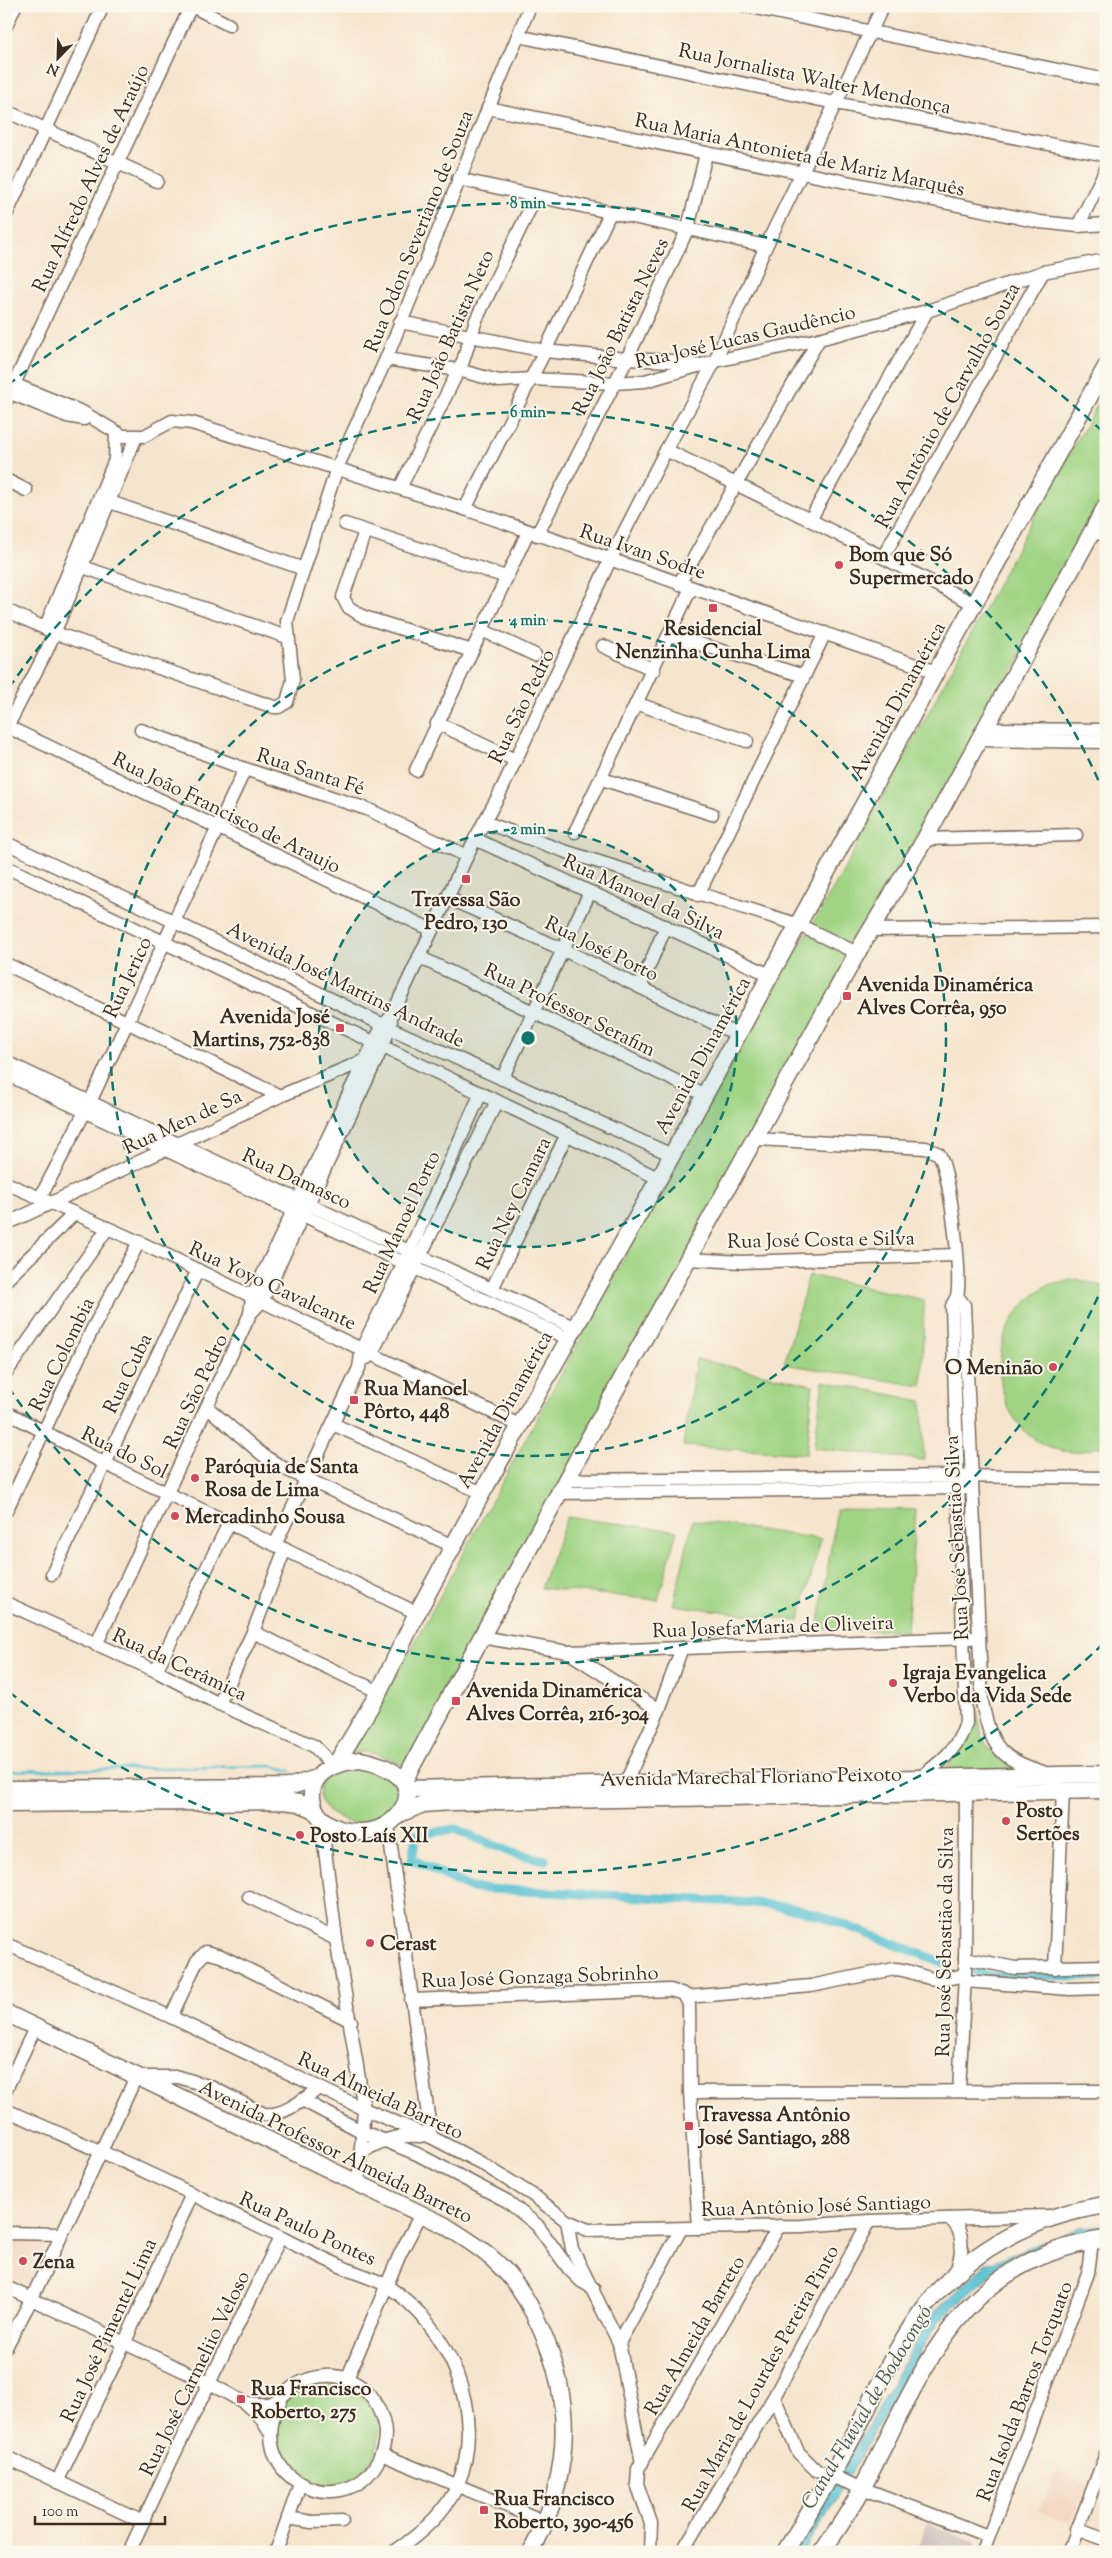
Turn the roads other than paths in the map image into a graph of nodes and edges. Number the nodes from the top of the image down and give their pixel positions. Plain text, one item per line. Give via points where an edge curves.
1 (15, 6) edge
2 (104, 6) edge
3 (191, 6) edge
4 (530, 6) edge
5 (746, 6) edge
6 (883, 6) edge
7 (229, 24) dead end
8 (6, 26) edge
9 (870, 32) junction
10 (518, 36) junction
11 (1106, 80) edge
12 (835, 103) junction
13 (488, 108) junction
14 (6, 111) edge
15 (47, 130) junction
16 (706, 154) junction
17 (1106, 155) edge
18 (118, 163) junction
19 (1106, 169) edge
20 (801, 174) junction
21 (458, 179) junction
22 (157, 181) dead end
23 (535, 198) junction
24 (610, 213) junction
25 (6, 215) edge
26 (1106, 224) edge
27 (1078, 226) junction
28 (688, 228) junction
29 (766, 246) junction
30 (1106, 260) edge
31 (1043, 272) junction
32 (927, 311) junction
33 (400, 322) junction
34 (472, 336) junction
35 (819, 339) junction
36 (545, 351) junction
37 (386, 359) junction
38 (627, 359) junction
39 (715, 361) junction
40 (700, 366) junction
41 (1106, 367) edge
42 (458, 370) junction
43 (531, 379) junction
44 (615, 383) junction
45 (8, 390) edge
46 (116, 434) junction
47 (136, 437) junction
48 (666, 450) junction
49 (337, 468) junction
50 (6, 480) edge
51 (736, 484) junction
52 (400, 488) junction
53 (26, 490) dead end
54 (110, 502) junction
55 (1106, 506) edge
56 (465, 510) junction
57 (810, 520) junction
58 (345, 524) dead end
59 (365, 531) junction
60 (533, 533) junction
61 (1098, 534) edge
62 (883, 557) junction
63 (610, 560) junction
64 (84, 567) junction
65 (304, 569) junction
66 (506, 577) junction
67 (685, 586) junction
68 (974, 604) junction
69 (6, 610) edge
70 (49, 630) junction
71 (482, 630) junction
72 (825, 633) junction
73 (670, 635) junction
74 (287, 637) junction
75 (603, 646) dead end
76 (472, 651) junction
77 (535, 655) dead end
78 (654, 670) junction
79 (936, 672) junction
80 (804, 676) junction
81 (638, 704) junction
82 (437, 724) junction
83 (7, 727) edge
84 (141, 730) dead end
85 (1106, 730) edge
86 (980, 735) junction
87 (1037, 736) junction
88 (746, 741) dead end
89 (1106, 742) edge
90 (515, 760) junction
91 (245, 770) junction
92 (416, 770) dead end
93 (602, 779) junction
94 (712, 814) dead end
95 (484, 822) junction
96 (217, 829) junction
97 (575, 832) dead end
98 (1076, 836) dead end
99 (475, 839) junction
100 (925, 839) junction
101 (6, 843) edge
102 (466, 856) junction
103 (6, 867) edge
104 (590, 892) junction
105 (698, 895) junction
106 (448, 898) junction
107 (173, 921) junction
108 (799, 925) junction
109 (666, 926) junction
110 (1106, 927) edge
111 (432, 930) junction
112 (871, 930) junction
113 (164, 941) junction
114 (564, 950) junction
115 (857, 953) junction
116 (419, 957) junction
117 (6, 964) edge
118 (770, 975) junction
119 (640, 987) junction
120 (534, 1013) junction
121 (127, 1022) junction
122 (388, 1023) junction
123 (738, 1035) junction
124 (378, 1044) junction
125 (371, 1060) junction
126 (6, 1062) edge
127 (6, 1074) edge
128 (502, 1079) junction
129 (481, 1093) junction
130 (705, 1095) junction
131 (280, 1096) junction
132 (497, 1101) junction
133 (88, 1106) junction
134 (567, 1134) junction
135 (756, 1139) junction
136 (172, 1147) junction
137 (672, 1155) junction
138 (658, 1178) junction
139 (6, 1183) edge
140 (45, 1200) junction
141 (301, 1207) junction
142 (75, 1213) junction
143 (6, 1224) edge
144 (108, 1229) junction
145 (139, 1242) junction
146 (956, 1255) junction
147 (688, 1259) junction
148 (412, 1260) junction
149 (198, 1270) junction
150 (6, 1280) edge
151 (492, 1289) junction
152 (957, 1296) junction
153 (257, 1299) junction
154 (570, 1333) junction
155 (367, 1350) junction
156 (6, 1373) edge
157 (208, 1408) junction
158 (6, 1412) edge
159 (333, 1424) junction
160 (969, 1425) junction
161 (521, 1426) junction
162 (956, 1427) junction
163 (44, 1432) junction
164 (104, 1463) junction
165 (1106, 1478) edge
166 (307, 1480) junction
167 (958, 1482) junction
168 (972, 1482) junction
169 (562, 1487) junction
170 (482, 1493) junction
171 (168, 1494) junction
172 (6, 1511) edge
173 (229, 1523) junction
174 (453, 1546) junction
175 (280, 1547) junction
176 (52, 1574) dead end
177 (6, 1603) edge
178 (418, 1613) junction
179 (253, 1632) junction
180 (481, 1638) junction
181 (963, 1638) junction
182 (979, 1638) junction
183 (96, 1645) junction
184 (682, 1648) junction
185 (568, 1652) junction
186 (156, 1671) junction
187 (379, 1692) junction
188 (219, 1704) junction
189 (659, 1710) junction
190 (335, 1765) junction
191 (1106, 1774) edge
192 (1051, 1775) junction
193 (317, 1778) junction
194 (918, 1779) junction
195 (626, 1784) junction
196 (405, 1785) junction
197 (6, 1788) edge
198 (1106, 1790) edge
199 (1063, 1791) junction
200 (966, 1794) junction
201 (6, 1804) edge
202 (318, 1814) junction
203 (393, 1819) junction
204 (248, 1898) dead end
205 (336, 1939) junction
206 (6, 1944) edge
207 (965, 1958) junction
208 (1106, 1966) edge
209 (1055, 1968) junction
210 (965, 1978) junction
211 (1106, 1988) edge
212 (687, 1998) junction
213 (411, 2000) junction
214 (6, 2013) edge
215 (171, 2017) junction
216 (351, 2021) junction
217 (35, 2028) junction
218 (136, 2077) junction
219 (319, 2088) junction
220 (6, 2089) edge
221 (959, 2091) junction
222 (1106, 2091) edge
223 (690, 2092) junction
224 (302, 2100) junction
225 (364, 2109) junction
226 (6, 2110) edge
227 (362, 2131) junction
228 (431, 2137) junction
229 (384, 2140) junction
230 (102, 2153) junction
231 (360, 2153) junction
232 (358, 2185) junction
233 (192, 2194) junction
234 (1106, 2205) edge
235 (421, 2214) junction
236 (1054, 2216) junction
237 (950, 2219) junction
238 (567, 2221) junction
239 (869, 2221) junction
240 (779, 2226) junction
241 (579, 2228) joint
242 (699, 2228) junction
243 (681, 2229) junction
244 (6, 2233) edge
245 (61, 2234) junction
246 (280, 2238) junction
247 (1099, 2240) edge
248 (955, 2274) junction
249 (387, 2286) junction
250 (6, 2287) edge
251 (593, 2288) junction
252 (32, 2300) junction
253 (124, 2344) junction
254 (619, 2344) junction
255 (6, 2348) edge
256 (347, 2379) junction
257 (209, 2383) junction
258 (774, 2396) junction
259 (282, 2397) junction
260 (245, 2403) junction
261 (269, 2431) junction
262 (381, 2454) junction
263 (1106, 2454) edge
264 (6, 2457) edge
265 (642, 2462) junction
266 (832, 2476) junction
267 (57, 2482) junction
268 (300, 2484) junction
269 (458, 2486) junction
270 (859, 2486) junction
271 (288, 2518) junction
272 (342, 2521) dead end
273 (143, 2522) junction
274 (546, 2522) junction
275 (1076, 2529) junction
276 (988, 2536) junction
277 (1106, 2540) edge
278 (129, 2552) edge
279 (276, 2552) edge
280 (394, 2552) edge
281 (532, 2552) edge
282 (650, 2552) edge
283 (682, 2552) edge
284 (786, 2552) edge
285 (822, 2552) edge
286 (983, 2552) edge
287 (1069, 2552) edge

1 - 8 street
2 - 15 street
3 - 7 street
3 - 18 street, Rua Alfredo Alves de Araújo
4 - 10 street, Rua Odon Severiano de Souza
5 - 9 street
6 - 9 street, Rua São Pedro
9 - 11 street
9 - 12 street, Rua São Pedro
10 - 12 street, Rua Jornalista Walter Mendonça
10 - 13 street, Rua Odon Severiano de Souza
12 - 17 street, Rua Jornalista Walter Mendonça
12 - 20 street, Rua São Pedro
13 - 16 street, Rua Maria Antonieta de Mariz Marquês
13 - 21 street, Rua Odon Severiano de Souza
14 - 15 street
15 - 18 street
15 - 25 street
16 - 20 street, Rua Maria Antonieta de Mariz Marquês
16 - 28 street, Rua João Batista Neves
18 - 22 street
18 - 45 street, Rua Alfredo Alves de Araújo
19 - 27 street
20 - 27 street, Rua Maria Antonieta de Mariz Marquês via 1040,222
20 - 29 street, Rua São Pedro
21 - 23 street
21 - 33 street, Rua Odon Severiano de Souza
23 - 24 street
23 - 34 street, Rua João Batista Neto via 476,320
24 - 28 street
24 - 36 street
26 - 27 street, Rua Maria Antonieta de Mariz Marquês
28 - 29 street
28 - 38 street, Rua João Batista Neves
29 - 39 street, Rua São Pedro
30 - 31 street, Rua José Lucas Gaudêncio
31 - 32 street, Rua José Lucas Gaudêncio
31 - 62 street, Rua Antônio de Carvalho Souza
32 - 35 street, Rua José Lucas Gaudêncio
32 - 57 street
33 - 34 street
33 - 37 street, Rua Odon Severiano de Souza
34 - 36 street
34 - 42 street, Rua João Batista Neto
35 - 39 street, Rua José Lucas Gaudêncio
35 - 51 street
36 - 38 street
36 - 43 street
37 - 42 street, Rua José Lucas Gaudêncio
37 - 49 street, Rua Odon Severiano de Souza
38 - 40 street
38 - 44 street, Rua João Batista Neves
39 - 40 street, Rua José Lucas Gaudêncio
39 - 48 street, Rua São Pedro
40 - 44 street, Rua José Lucas Gaudêncio via 646,381
41 - 68 main road, Avenida Dinamérica
42 - 43 street, Rua José Lucas Gaudêncio via 488,380
42 - 52 street, Rua João Batista Neto
43 - 44 street, Rua José Lucas Gaudêncio
43 - 56 street
44 - 60 street, Rua João Batista Neves
45 - 46 street via 96,420
46 - 47 street
46 - 70 street via 115,460
47 - 49 street via 172,421 181,421
47 - 54 street
48 - 51 street
48 - 63 street, Rua São Pedro
49 - 52 street, Rua Ivan Sodre
49 - 65 street, Rua Odon Severiano de Souza
50 - 53 street
51 - 57 street
51 - 67 street
52 - 56 street, Rua Ivan Sodre
54 - 64 street
54 - 65 street
55 - 61 main road
56 - 60 street, Rua Ivan Sodre
57 - 62 street
58 - 59 street
59 - 66 street
59 - 76 street via 344,597 348,607 364,617
60 - 63 street, Rua Ivan Sodre
60 - 66 street, Rua João Batista Neves
61 - 86 main road
62 - 68 street
63 - 67 street, Rua Ivan Sodre
63 - 90 street, Rua São Pedro
64 - 70 street
64 - 74 street
65 - 74 street, Rua Odon Severiano de Souza via 287,621
66 - 71 street, Rua João Batista Neves
67 - 72 street, Rua Ivan Sodre
67 - 73 street
68 - 79 main road, Avenida Dinamérica
69 - 70 street
70 - 74 street, Rua Odon Severiano de Souza via 274,707 288,702 293,680
70 - 83 street via 43,658
71 - 76 street, Rua João Batista Neves
71 - 77 street
72 - 79 street, Rua Ivan Sodre
72 - 80 street
73 - 78 street
73 - 80 street
75 - 78 street
76 - 82 street, Rua João Batista Neves
78 - 81 street
79 - 108 main road, Avenida Dinamérica
80 - 105 street
81 - 88 street
81 - 93 street
82 - 90 street
82 - 92 street, Rua João Batista Neves
83 - 96 street, Rua João Francisco de Araujo
84 - 91 street, Rua Santa Fé
85 - 87 street
86 - 87 street
86 - 100 main road
87 - 89 street
90 - 95 street, Rua São Pedro
91 - 96 street, Rua Jerico
91 - 102 street, Rua Santa Fé via 367,809
93 - 94 street
93 - 97 street
95 - 99 street, Rua São Pedro
95 - 105 street via 528,840
96 - 107 street, Rua Jerico
96 - 111 street, Rua João Francisco de Araujo
98 - 100 street
99 - 102 street, Rua São Pedro
99 - 104 street, Rua Manoel da Silva
100 - 112 main road
101 - 107 street, Avenida José Martins Andrade
102 - 106 street, Rua São Pedro
103 - 113 street
104 - 109 street, Rua Manoel da Silva
104 - 114 street
105 - 108 street
106 - 111 street, Rua São Pedro
106 - 114 street, Rua José Porto
107 - 113 street, Rua Jerico
107 - 122 street, Avenida José Martins Andrade
108 - 115 street
108 - 118 main road, Avenida Dinamérica
109 - 118 street, Rua Manoel da Silva
109 - 119 street
110 - 112 street
111 - 116 street, Rua São Pedro
112 - 115 main road
113 - 121 street, Rua Jerico
113 - 124 street
114 - 119 street, Rua José Porto
114 - 120 street
115 - 135 main road
116 - 120 street, Rua Professor Serafim
116 - 122 street, Rua São Pedro
117 - 121 street
118 - 123 main road, Avenida Dinamérica
119 - 123 street, Rua José Porto
120 - 128 street
120 - 130 street, Rua Professor Serafim
121 - 131 street
121 - 133 street, Rua Jerico
122 - 124 street, Rua São Pedro
122 - 128 street, Avenida José Martins Andrade
123 - 130 main road, Avenida Dinamérica
124 - 125 street, Rua São Pedro
124 - 129 street
125 - 131 street, Rua Men de Sa
125 - 141 street, Rua São Pedro
126 - 133 street, Rua Damasco
127 - 133 street, Rua Damasco
128 - 137 street, Avenida José Martins Andrade
129 - 132 street
129 - 148 street, Rua Manoel Porto
130 - 137 main road, Avenida Dinamérica
131 - 136 street, Rua Men de Sa
132 - 134 street
132 - 148 street, Rua Manoel Porto
133 - 136 street, Rua Damasco
133 - 140 street, Rua Jerico
134 - 138 street
134 - 151 street, Rua Ney Camara
135 - 146 street, Rua José Sebastião Silva via 926,1148 939,1154 950,1195
135 - 147 main road
136 - 140 street, Rua Men de Sa
136 - 141 street, Rua Damasco
137 - 138 main road, Avenida Dinamérica
138 - 154 main road, Avenida Dinamérica
139 - 140 street, Rua Yoyo Cavalcante
140 - 142 street, Rua Yoyo Cavalcante
140 - 143 street, Rua Men de Sa
141 - 148 street, Rua Damasco
141 - 153 street, Rua São Pedro
142 - 144 street, Rua Yoyo Cavalcante
142 - 150 street
144 - 145 street, Rua Yoyo Cavalcante
144 - 156 street
145 - 149 street, Rua Yoyo Cavalcante
145 - 163 street, Rua Colombia via 92,1330
146 - 147 street, Rua José Costa e Silva via 742,1262
146 - 152 street, Rua José Sebastião Silva
147 - 169 main road
148 - 151 street, Rua Damasco
148 - 154 street, Rua Damasco
148 - 155 street, Rua Manoel Porto
149 - 153 street, Rua Yoyo Cavalcante
149 - 164 street, Rua Cuba
151 - 154 street, Rua Damasco
152 - 160 street, Rua José Sebastião Silva via 964,1305
152 - 162 street, Rua José Sebastião Silva via 952,1306
153 - 155 street, Rua Yoyo Cavalcante
153 - 157 street, Rua São Pedro
154 - 161 main road, Avenida Dinamérica
155 - 159 street, Rua Manoel Porto
155 - 161 street, Rua Yoyo Cavalcante
157 - 166 street via 264,1456
157 - 171 street, Rua São Pedro
158 - 163 street, Rua do Sol
159 - 166 street, Rua Manoel Porto
159 - 170 street
160 - 162 street
160 - 168 street, Rua José Sebastião Silva
161 - 170 main road, Avenida Dinamérica
162 - 167 street, Rua José Sebastião Silva
163 - 164 street, Rua do Sol
163 - 172 street, Rua Colombia
164 - 171 street, Rua do Sol
164 - 176 street, Rua Cuba
165 - 168 street
166 - 174 street
166 - 175 street, Rua Manoel Porto
167 - 168 street
167 - 169 street
167 - 181 street, Rua José Sebastião Silva
168 - 182 street, Rua José Sebastião Silva
169 - 180 main road
170 - 174 main road, Avenida Dinamérica
171 - 173 street, Rua do Sol
171 - 183 street, Rua São Pedro
173 - 175 street, Rua do Sol
173 - 186 street
174 - 178 main road, Avenida Dinamérica
175 - 178 street, Rua do Sol
175 - 179 street, Rua Manoel Porto
177 - 183 street, Rua da Cerâmica
178 - 187 main road, Avenida Dinamérica
179 - 187 street
179 - 188 street, Rua Manoel Porto
180 - 185 street, Rua Josefa Maria de Oliveira
180 - 196 main road
181 - 182 street, Rua Josefa Maria de Oliveira
181 - 184 street, Rua Josefa Maria de Oliveira
181 - 194 street, Rua José Sebastião Silva via 966,1723 962,1736 952,1751
182 - 192 street, Rua José Sebastião Silva via 982,1702 987,1727 994,1741 1014,1762
183 - 186 street, Rua da Cerâmica
184 - 185 street, Rua Josefa Maria de Oliveira
184 - 189 street
185 - 189 street, Rua Josefa Maria de Oliveira
186 - 188 street, Rua da Cerâmica
187 - 190 main road, Avenida Dinamérica
188 - 190 street, Rua da Cerâmica via 314,1746
189 - 195 street
190 - 193 main road
190 - 196 main road via 360,1760 375,1762 391,1769
191 - 192 main road, Avenida Marechal Floriano Peixoto
192 - 194 main road, Avenida Marechal Floriano Peixoto
193 - 197 main road via 288,1787
193 - 202 main road via 312,1793
194 - 195 main road, Avenida Marechal Floriano Peixoto
195 - 196 main road, Avenida Marechal Floriano Peixoto
196 - 203 main road via 404,1805
198 - 199 main road, Avenida Marechal Floriano Peixoto
199 - 200 main road, Avenida Marechal Floriano Peixoto
199 - 209 street
200 - 203 main road, Avenida Marechal Floriano Peixoto via 452,1802 423,1804
200 - 207 street, Rua José Sebastião da Silva
201 - 202 main road via 283,1801 299,1803
202 - 203 main road via 333,1826 350,1831 368,1831
202 - 205 street
203 - 213 street
204 - 205 street
205 - 216 street
206 - 215 street, Rua Almeida Barreto
207 - 209 street via 1015,1968
207 - 210 street, Rua José Sebastião da Silva
208 - 209 street
210 - 211 street via 1070,1989
210 - 212 street via 930,1978 894,1969 810,1986
210 - 221 street, Rua José Sebastião da Silva
212 - 213 street, Rua José Gonzaga Sobrinho via 670,1990
212 - 223 street via 691,2044
213 - 228 street
214 - 217 main road, Avenida Professor Almeida Barreto
215 - 216 street via 202,1955 212,1952
215 - 219 street, Rua Almeida Barreto
216 - 225 street
217 - 218 main road, Avenida Professor Almeida Barreto
217 - 220 street
218 - 224 street via 179,2077 212,2087 271,2115
218 - 230 street
218 - 232 main road, Avenida Professor Almeida Barreto
219 - 224 street
219 - 225 street, Rua Almeida Barreto
221 - 222 street
221 - 223 street
223 - 242 street
224 - 227 street
225 - 227 street
225 - 228 street, Rua Almeida Barreto
226 - 230 street, Rua Paulo Pontes
227 - 229 street
227 - 231 street
228 - 229 street via 407,2135
228 - 238 street, Rua Almeida Barreto via 534,2196
229 - 231 street
229 - 251 street via 507,2201 537,2225 569,2269
230 - 233 street, Rua Paulo Pontes
230 - 245 street
231 - 232 street
232 - 235 main road, Avenida Professor Almeida Barreto
233 - 246 street, Rua Paulo Pontes
233 - 253 street, Rua José Pimentel Lima
234 - 236 main road
235 - 249 street
235 - 274 main road, Avenida Professor Almeida Barreto via 474,2244 500,2266 526,2301 545,2338 559,2378 565,2418 560,2468
236 - 237 street, Rua Antônio José Santiago
236 - 248 main road via 1010,2235
237 - 239 street, Rua Antônio José Santiago
237 - 248 street via 956,2223 961,2237 961,2255
238 - 241 street, Rua Almeida Barreto
238 - 251 street, Rua Almeida Barreto via 572,2249
239 - 240 street, Rua Antônio José Santiago
239 - 258 street, Rua Maria de Lourdes Pereira Pinto
240 - 242 street, Rua Antônio José Santiago
240 - 265 street, Rua Almeida Barreto
241 - 243 street, Rua Antônio José Santiago via 604,2231
242 - 243 street, Rua Antônio José Santiago
243 - 254 street
244 - 245 street
245 - 252 street
246 - 249 street, Rua Paulo Pontes
246 - 257 street, Rua José Carmeliio Veloso
247 - 270 main road via 1041,2257 1010,2272 963,2311 925,2369
247 - 276 street, Rua Isolda Barros Torquato
248 - 266 main road via 918,2317
249 - 256 street
249 - 269 street, Rua Paulo Pontes via 427,2324 457,2370 464,2395 467,2436
250 - 252 street
251 - 254 street, Rua Almeida Barreto
252 - 253 street
252 - 255 street
253 - 257 street
253 - 267 street, Rua José Pimentel Lima
254 - 265 street, Rua Almeida Barreto
256 - 259 street via 330,2376 312,2378 295,2385
256 - 262 street via 366,2392 380,2410 385,2432
257 - 260 street
257 - 273 street, Rua José Carmeliio Veloso
258 - 266 street via 798,2452 817,2471
258 - 283 street, Rua Maria de Lourdes Pereira Pinto
259 - 260 street via 264,2404
259 - 261 street via 273,2413
260 - 261 street
261 - 268 street via 277,2462
262 - 268 street via 365,2477 348,2487 327,2491
262 - 269 street
263 - 275 street
264 - 267 street
265 - 282 street, Rua Almeida Barreto via 636,2476 651,2523
266 - 270 street
266 - 284 main road
267 - 273 street
268 - 271 street
269 - 274 street
269 - 280 street via 423,2530
270 - 276 street
270 - 285 main road
271 - 272 street via 312,2522
271 - 279 street
273 - 278 street, Rua José Carmeliio Veloso
274 - 281 main road, Avenida Professor Almeida Barreto
275 - 277 street
275 - 287 street
276 - 286 street, Rua Isolda Barros Torquato

